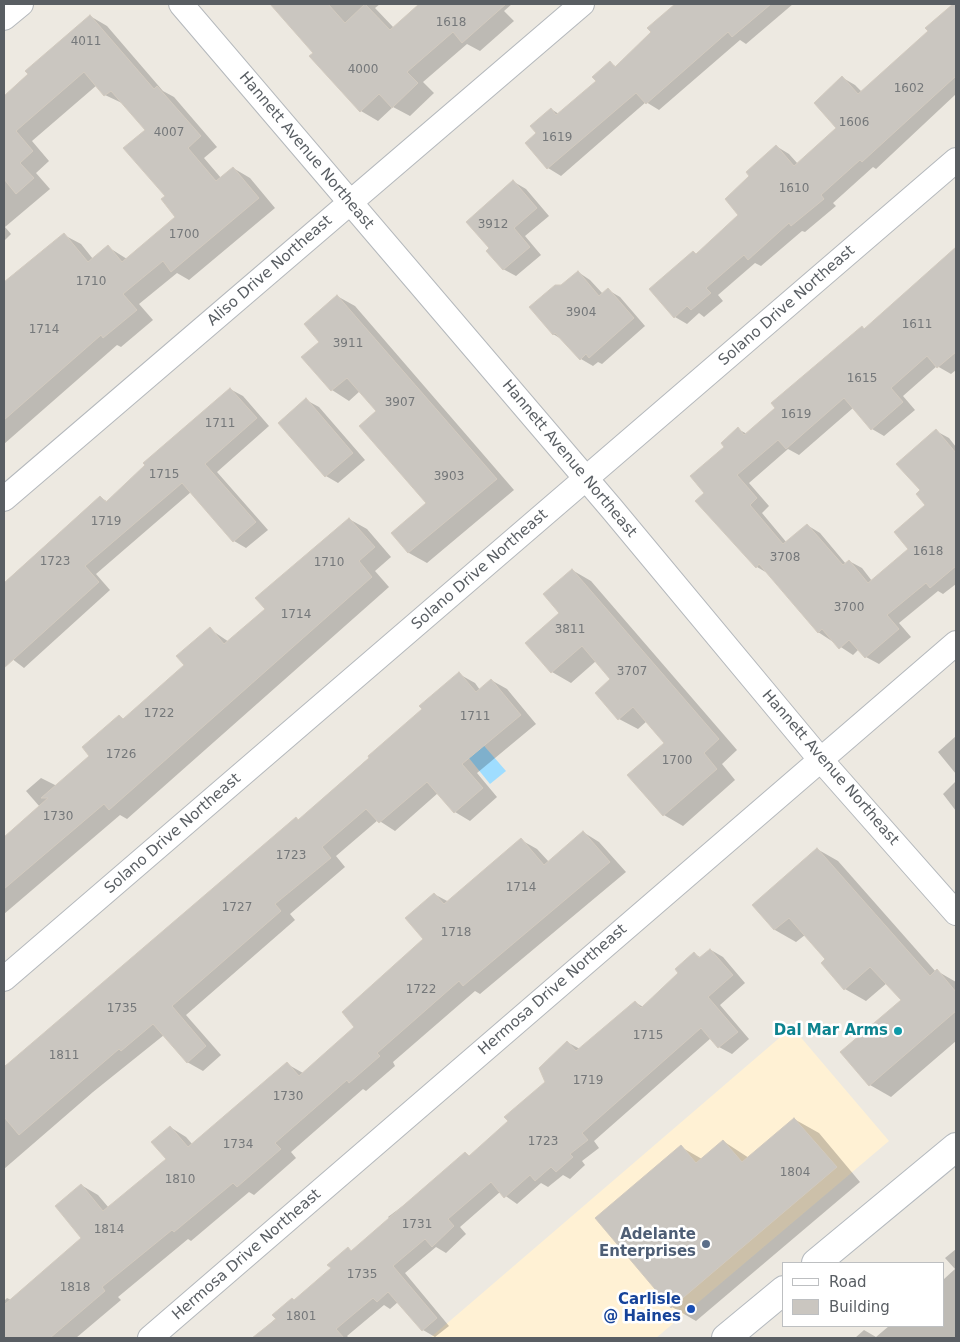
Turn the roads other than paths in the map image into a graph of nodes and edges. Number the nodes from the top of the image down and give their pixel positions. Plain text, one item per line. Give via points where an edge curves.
1 (21, 4) edge
2 (181, 4) edge
3 (582, 4) edge
4 (4, 18) edge
5 (956, 160) edge
6 (350, 202) junction
7 (587, 479) junction
8 (4, 499) edge
9 (956, 643) edge
10 (820, 759) junction
11 (956, 913) edge
12 (4, 979) edge
13 (956, 1147) edge
14 (817, 1262) edge
15 (782, 1292) edge
16 (150, 1338) edge
17 (726, 1338) edge

1 - 4 street
2 - 6 street, Hannett Avenue Northeast
3 - 6 street, Aliso Drive Northeast
5 - 7 street, Solano Drive Northeast
6 - 7 street, Hannett Avenue Northeast
6 - 8 street, Aliso Drive Northeast
7 - 10 street, Hannett Avenue Northeast
7 - 12 street, Solano Drive Northeast
9 - 10 street, Hermosa Drive Northeast
10 - 11 street, Hannett Avenue Northeast
10 - 16 street, Hermosa Drive Northeast
13 - 14 main road
15 - 17 main road

